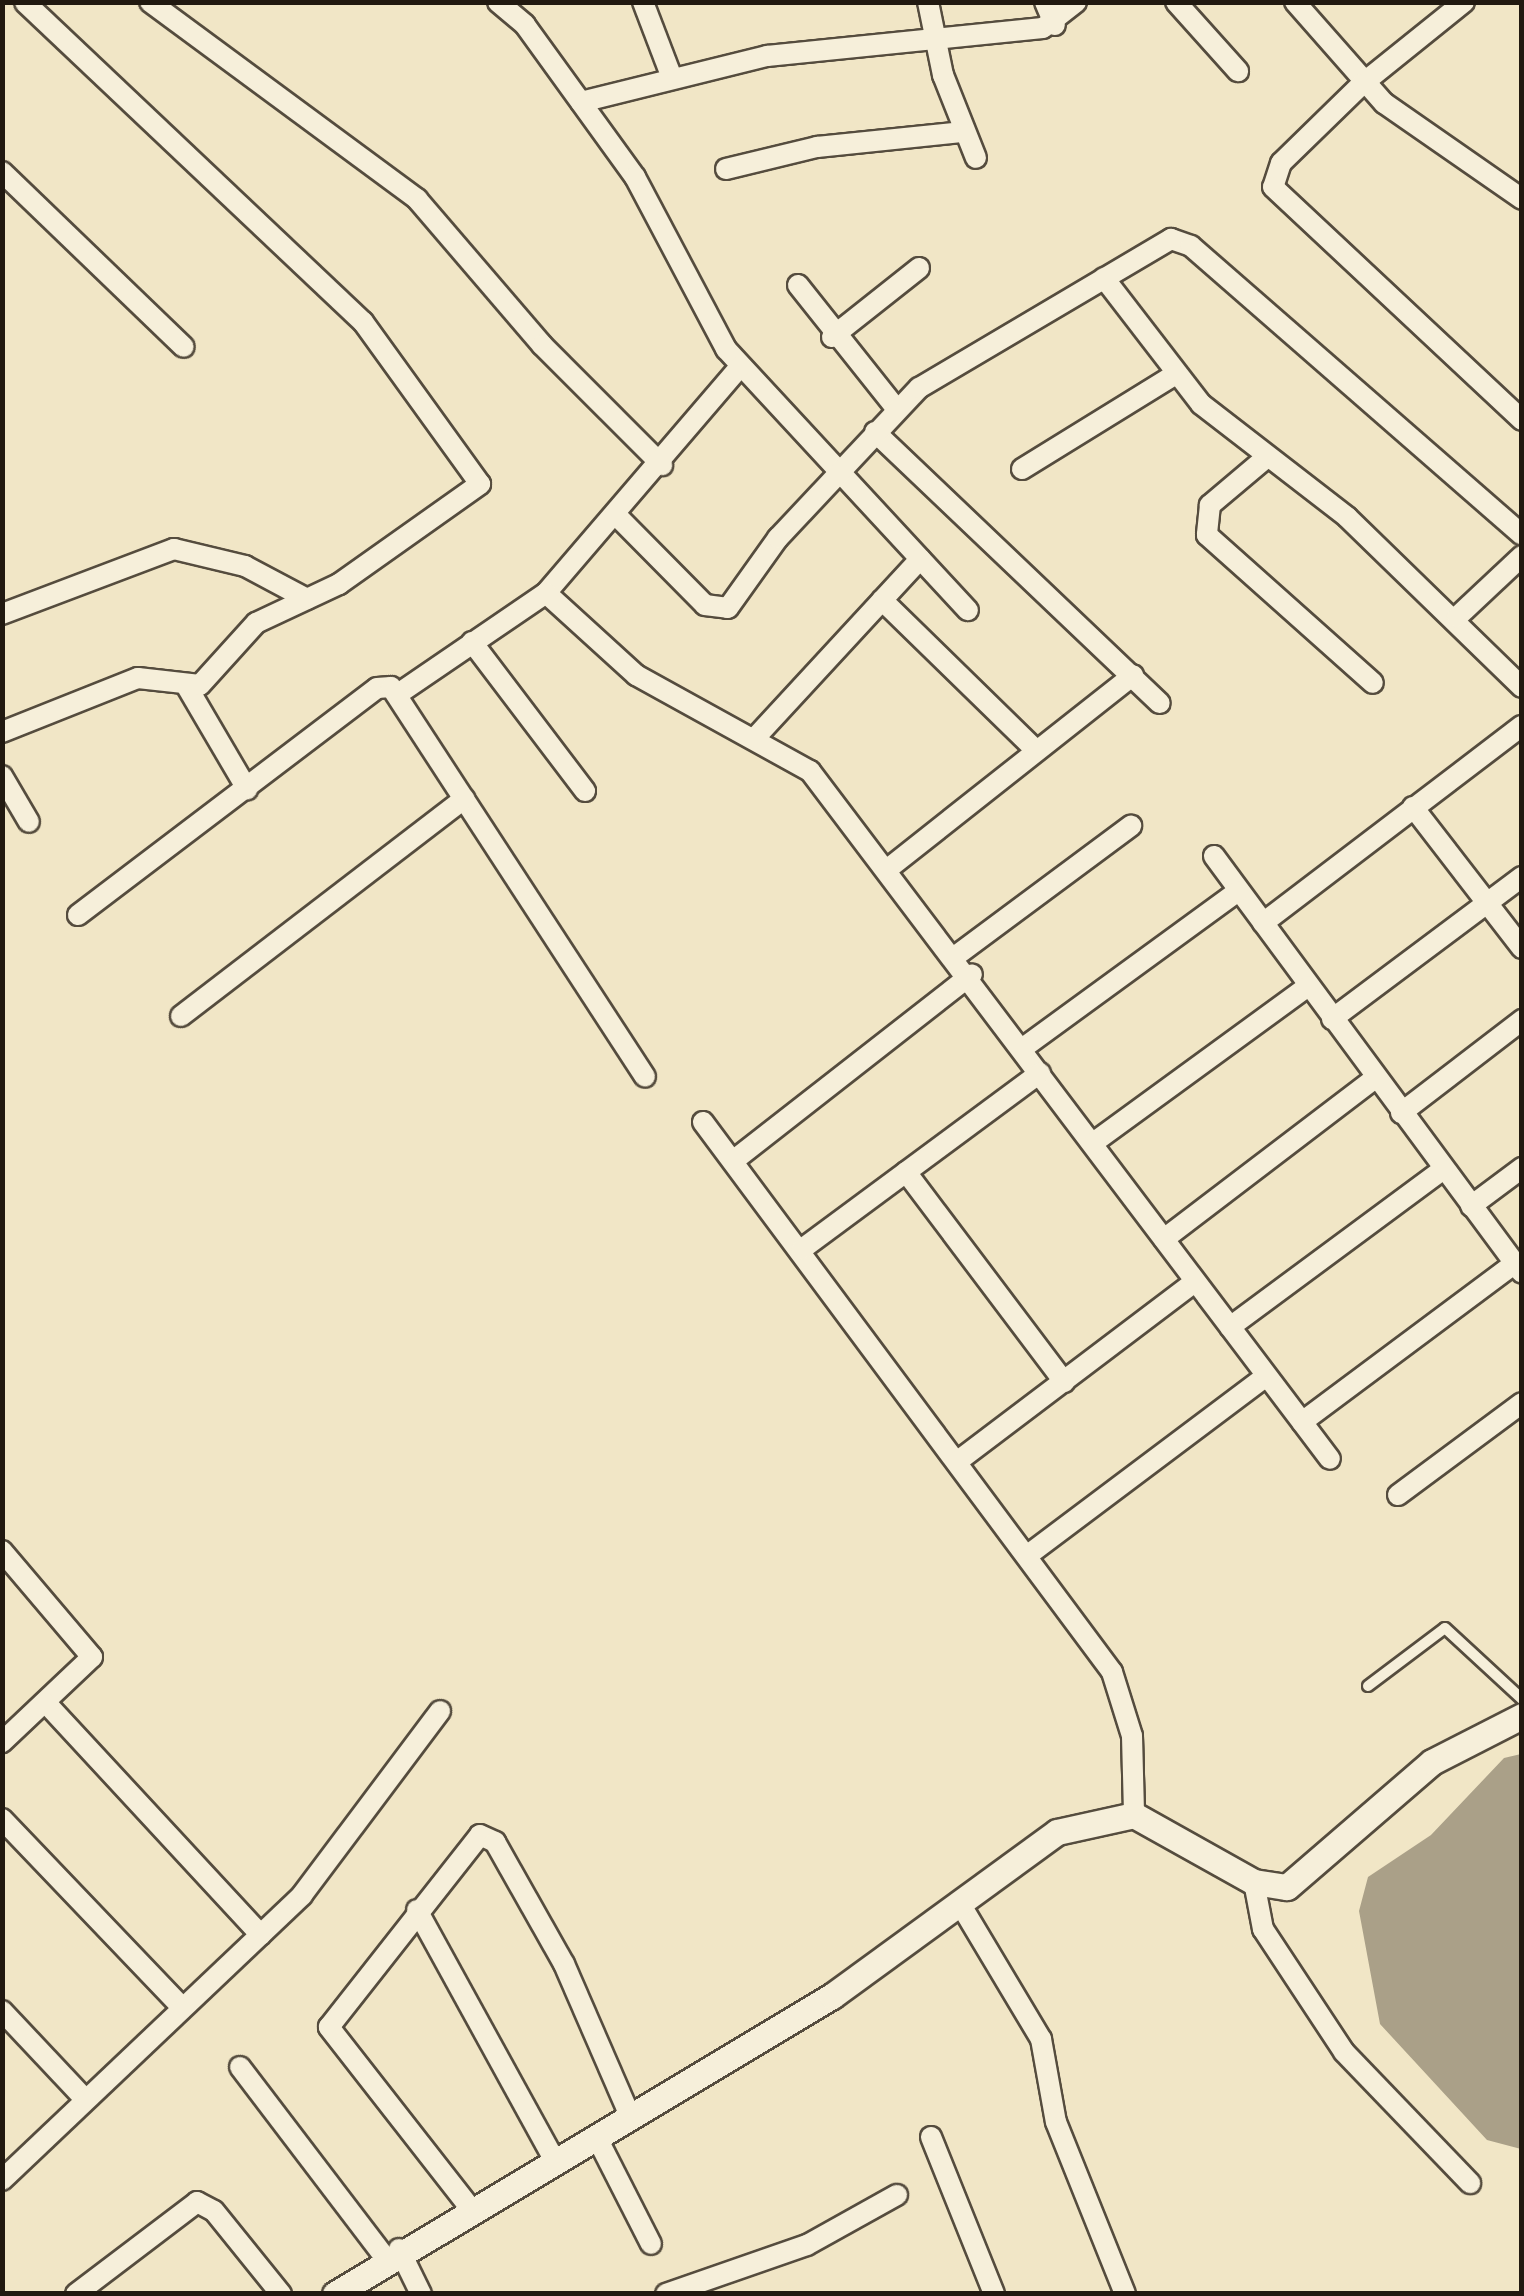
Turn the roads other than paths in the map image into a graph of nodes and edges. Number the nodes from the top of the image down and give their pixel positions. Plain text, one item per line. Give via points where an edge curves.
1 (150, 2) edge
2 (498, 2) edge
3 (643, 2) edge
4 (928, 2) edge
5 (1045, 2) edge
6 (1076, 2) edge
7 (1176, 2) edge
8 (1295, 2) edge
9 (1464, 2) edge
10 (32, 9) edge
11 (1055, 25) junction
12 (938, 36) junction
13 (1238, 71) dead end
14 (672, 78) junction
15 (1362, 84) junction
16 (581, 102) junction
17 (961, 132) junction
18 (976, 158) dead end
19 (726, 170) dead end
20 (2, 172) edge
21 (1522, 199) edge
22 (919, 268) dead end
23 (1104, 278) junction
24 (798, 285) dead end
25 (832, 336) junction
26 (184, 346) dead end
27 (740, 367) junction
28 (1174, 375) junction
29 (896, 408) junction
30 (1522, 420) edge
31 (875, 432) junction
32 (1267, 457) junction
33 (662, 465) junction
34 (1022, 469) dead end
35 (838, 472) junction
36 (618, 518) junction
37 (1522, 535) edge
38 (1522, 556) edge
39 (920, 559) junction
40 (546, 592) junction
41 (307, 599) junction
42 (882, 600) junction
43 (968, 610) dead end
44 (2, 614) edge
45 (1457, 617) junction
46 (472, 642) junction
47 (1133, 675) junction
48 (1373, 683) dead end
49 (186, 685) junction
50 (1522, 686) edge
51 (398, 694) junction
52 (1160, 703) dead end
53 (2, 732) edge
54 (1518, 737) edge
55 (754, 739) junction
56 (1037, 751) junction
57 (2, 776) edge
58 (247, 789) junction
59 (585, 790) dead end
60 (464, 798) junction
61 (1414, 807) junction
62 (29, 822) dead end
63 (1131, 826) dead end
64 (1214, 856) dead end
65 (889, 868) junction
66 (1522, 876) edge
67 (1238, 891) junction
68 (1487, 902) junction
69 (78, 915) dead end
70 (1263, 924) junction
71 (1522, 948) edge
72 (957, 955) junction
73 (972, 974) junction
74 (1308, 986) junction
75 (181, 1016) dead end
76 (1332, 1019) junction
77 (1522, 1020) edge
78 (1023, 1048) junction
79 (1040, 1073) junction
80 (645, 1077) dead end
81 (1376, 1078) junction
82 (1401, 1112) junction
83 (703, 1122) dead end
84 (1092, 1144) junction
85 (733, 1161) junction
86 (1522, 1168) edge
87 (1442, 1170) junction
88 (906, 1172) junction
89 (1471, 1206) junction
90 (1164, 1239) junction
91 (802, 1250) junction
92 (1518, 1268) edge
93 (1195, 1282) junction
94 (1230, 1327) junction
95 (1266, 1376) junction
96 (1064, 1382) junction
97 (1522, 1404) edge
98 (1302, 1422) junction
99 (1330, 1459) dead end
100 (958, 1461) junction
101 (1398, 1495) dead end
102 (2, 1552) edge
103 (1028, 1555) junction
104 (1368, 1686) dead end
105 (1522, 1698) edge
106 (46, 1703) junction
107 (440, 1712) dead end
108 (1522, 1716) edge
109 (7, 1729) edge
110 (1134, 1815) junction
111 (2, 1819) edge
112 (1254, 1882) junction
113 (959, 1902) junction
114 (417, 1910) junction
115 (261, 1935) junction
116 (181, 2006) junction
117 (2, 2011) edge
118 (240, 2067) dead end
119 (85, 2099) junction
120 (630, 2116) junction
121 (596, 2136) junction
122 (931, 2137) dead end
123 (555, 2161) junction
124 (2, 2180) edge
125 (1470, 2183) dead end
126 (897, 2195) dead end
127 (470, 2210) junction
128 (652, 2244) dead end
129 (392, 2253) junction
130 (76, 2294) edge
131 (281, 2294) edge
132 (335, 2294) edge
133 (421, 2294) edge
134 (666, 2294) edge
135 (994, 2294) edge
136 (1125, 2294) edge

1 - 33 street via 417,199 542,345
2 - 16 street
3 - 14 street
4 - 12 street
5 - 11 street
6 - 11 street
7 - 13 street
8 - 15 street
9 - 15 street
10 - 41 street via 363,322 480,476 468,498
11 - 12 street
12 - 14 street
12 - 17 street
14 - 16 street
15 - 21 street
15 - 30 street via 1281,163 1276,195
16 - 27 street via 636,177
17 - 18 street
17 - 19 street via 817,147
20 - 26 street
22 - 25 street
23 - 28 street
23 - 29 street via 956,360
23 - 37 street via 1171,239 1191,246
24 - 25 street
25 - 29 street
27 - 33 street
27 - 35 street
28 - 32 street
28 - 34 street
29 - 31 street
31 - 35 street
31 - 47 street
32 - 45 street
32 - 48 street via 1210,505 1207,535
33 - 36 street
35 - 36 street via 720,612
35 - 39 street
36 - 40 street
38 - 45 street
39 - 42 street
39 - 43 street
40 - 46 street
40 - 55 street via 636,674
41 - 44 street via 245,566 174,549
41 - 49 street via 256,623 217,671
42 - 55 street
42 - 56 street
45 - 50 street
46 - 51 street
46 - 59 street
47 - 52 street
47 - 56 street
49 - 53 street via 138,678
49 - 58 street
51 - 58 street via 377,688
51 - 60 street
54 - 61 street
55 - 65 street via 820,779
56 - 65 street
57 - 62 street
58 - 69 street
60 - 75 street
60 - 80 street via 564,966
61 - 68 street
61 - 70 street
63 - 72 street
64 - 67 street
65 - 72 street
66 - 68 street
67 - 70 street
67 - 78 street
68 - 71 street
68 - 76 street
70 - 74 street
72 - 73 street
73 - 78 street
73 - 85 street
74 - 76 street
74 - 84 street
76 - 81 street
77 - 82 street
78 - 79 street
79 - 84 street
79 - 88 street
81 - 82 street
81 - 90 street
82 - 87 street
83 - 85 street
84 - 90 street
85 - 91 street
86 - 89 street
87 - 89 street
87 - 94 street
88 - 91 street
88 - 96 street
89 - 92 street
90 - 93 street
91 - 100 street
92 - 98 street
93 - 94 street
93 - 96 street
94 - 95 street
95 - 98 street
95 - 103 street
96 - 100 street
97 - 101 street
98 - 99 street
100 - 103 street
102 - 106 street via 91,1650
103 - 110 street via 1124,1701
104 - 105 lane via 1433,1628 1445,1628
106 - 109 street
106 - 115 street
107 - 115 street via 302,1896
108 - 112 street via 1432,1762 1302,1880
110 - 112 street
110 - 113 street via 1057,1832
111 - 116 street
112 - 125 street via 1263,1929 1344,2052
113 - 120 street via 832,1996
113 - 136 street via 1041,2038 1056,2122
114 - 120 street via 472,1839 494,1842 564,1964
114 - 123 street
114 - 127 street via 330,2027
115 - 116 street
116 - 119 street
117 - 119 street
118 - 129 street
119 - 124 street
120 - 121 street
121 - 123 street
121 - 128 street
122 - 135 street
123 - 127 street
126 - 134 street via 807,2245
127 - 129 street
129 - 132 street
129 - 133 street
130 - 131 street via 197,2202 214,2211

